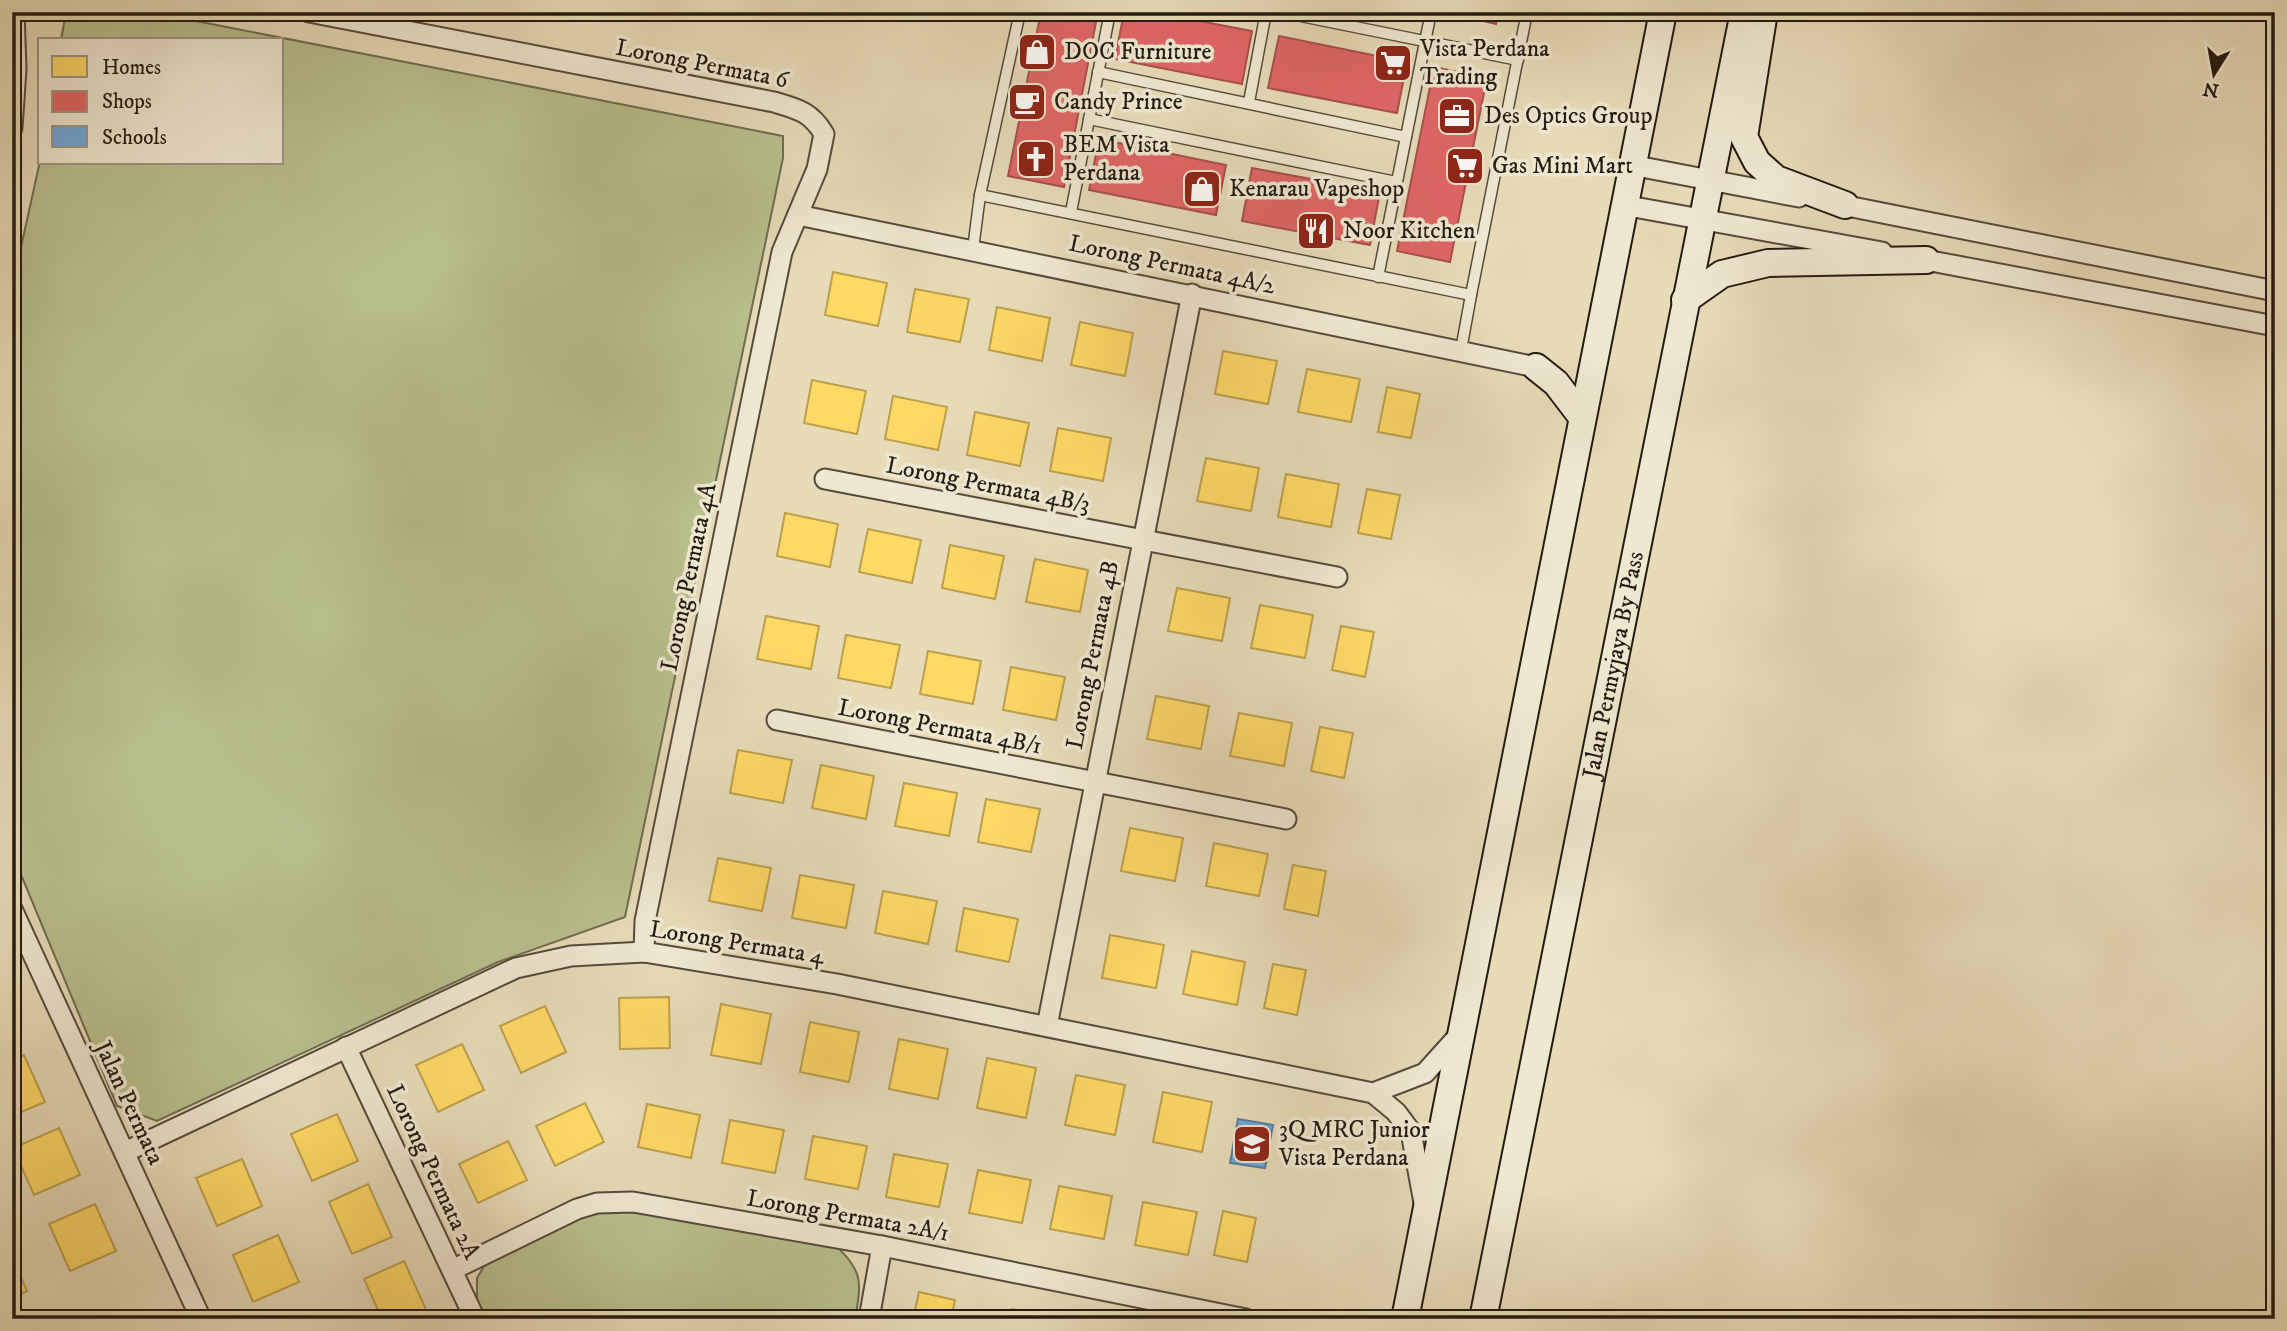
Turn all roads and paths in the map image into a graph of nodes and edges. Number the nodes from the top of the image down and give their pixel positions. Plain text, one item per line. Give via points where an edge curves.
1 (14, 12) edge
2 (309, 12) edge
3 (1020, 12) edge
4 (1110, 12) edge
5 (1266, 12) edge
6 (1282, 12) edge
7 (1431, 12) edge
8 (1527, 12) edge
9 (1663, 12) edge
10 (1744, 12) edge
11 (1764, 12) edge
12 (1425, 41) junction
13 (1518, 60) junction
14 (1098, 72) junction
15 (1249, 102) junction
16 (1089, 119) junction
17 (12, 128) edge
18 (1406, 137) junction
19 (1631, 165) junction
20 (1709, 180) junction
21 (1396, 182) junction
22 (980, 195) junction
23 (1623, 205) junction
24 (1844, 205) junction
25 (1071, 212) junction
26 (798, 215) junction
27 (1701, 220) junction
28 (973, 249) junction
29 (1926, 260) junction
30 (1378, 277) junction
31 (2275, 291) edge
32 (1192, 295) junction
33 (1471, 295) junction
34 (1685, 300) junction
35 (2275, 326) edge
36 (1461, 350) junction
37 (1536, 366) joint
38 (1582, 417) junction
39 (825, 479) dead end
40 (1142, 539) junction
41 (1337, 577) dead end
42 (778, 720) dead end
43 (1093, 782) junction
44 (1286, 819) dead end
45 (12, 909) edge
46 (644, 951) junction
47 (1046, 1026) junction
48 (1461, 1033) junction
49 (346, 1047) junction
50 (1373, 1093) junction
51 (125, 1152) junction
52 (1426, 1211) junction
53 (882, 1246) junction
54 (452, 1270) junction
55 (201, 1319) edge
56 (475, 1319) edge
57 (869, 1319) edge
58 (1246, 1319) edge
59 (1405, 1319) edge
60 (1483, 1319) edge

1 - 17 street
2 - 26 street, Lorong Permata 6 via 804,110 824,134
3 - 22 lane
4 - 14 lane
5 - 15 lane
6 - 12 lane
7 - 12 lane
8 - 13 lane
9 - 19 main road
10 - 20 main road, Jalan Permyjaya By Pass
11 - 24 main road via 1744,137 1757,162 1776,178
12 - 13 lane
12 - 18 lane
13 - 33 lane
14 - 15 lane
14 - 16 lane
15 - 18 lane
16 - 21 lane
16 - 25 lane
18 - 21 lane
19 - 20 street
19 - 23 main road
20 - 24 street
20 - 27 main road, Jalan Permyjaya By Pass
21 - 30 lane
22 - 25 lane
22 - 28 lane
23 - 27 street
23 - 38 main road
24 - 31 street
25 - 30 lane
26 - 28 street, Lorong Permata 4A/2
26 - 46 street, Lorong Permata 4A via 782,252 755,374 645,921
27 - 29 street
27 - 34 main road, Jalan Permyjaya By Pass
28 - 32 street, Lorong Permata 4A/2
29 - 34 main road via 1768,264 1723,274
29 - 35 street
30 - 33 lane
32 - 36 street, Lorong Permata 4A/2
32 - 40 street, Lorong Permata 4B
33 - 36 lane
34 - 60 main road, Jalan Permyjaya By Pass
36 - 37 street, Lorong Permata 4A/2
37 - 38 main road
38 - 48 main road
39 - 40 street, Lorong Permata 4B/3
40 - 41 street, Lorong Permata 4B/3
40 - 43 street, Lorong Permata 4B
42 - 43 street, Lorong Permata 4B/1
43 - 44 street, Lorong Permata 4B/1
43 - 47 street, Lorong Permata 4B
45 - 51 street, Jalan Permata
46 - 47 street, Lorong Permata 4
46 - 49 street, Lorong Permata 4 via 571,956 516,968
47 - 50 street, Lorong Permata 4
48 - 50 street via 1425,1073
48 - 52 main road
49 - 51 street, Lorong Permata 4
49 - 54 street, Lorong Permata 2A
50 - 52 street via 1396,1112 1410,1132
51 - 55 street, Jalan Permata
52 - 59 main road
53 - 54 street, Lorong Permata 2A/1 via 615,1201 568,1213
53 - 57 street
53 - 58 street, Lorong Permata 2A/1
54 - 56 street, Lorong Permata 2A

